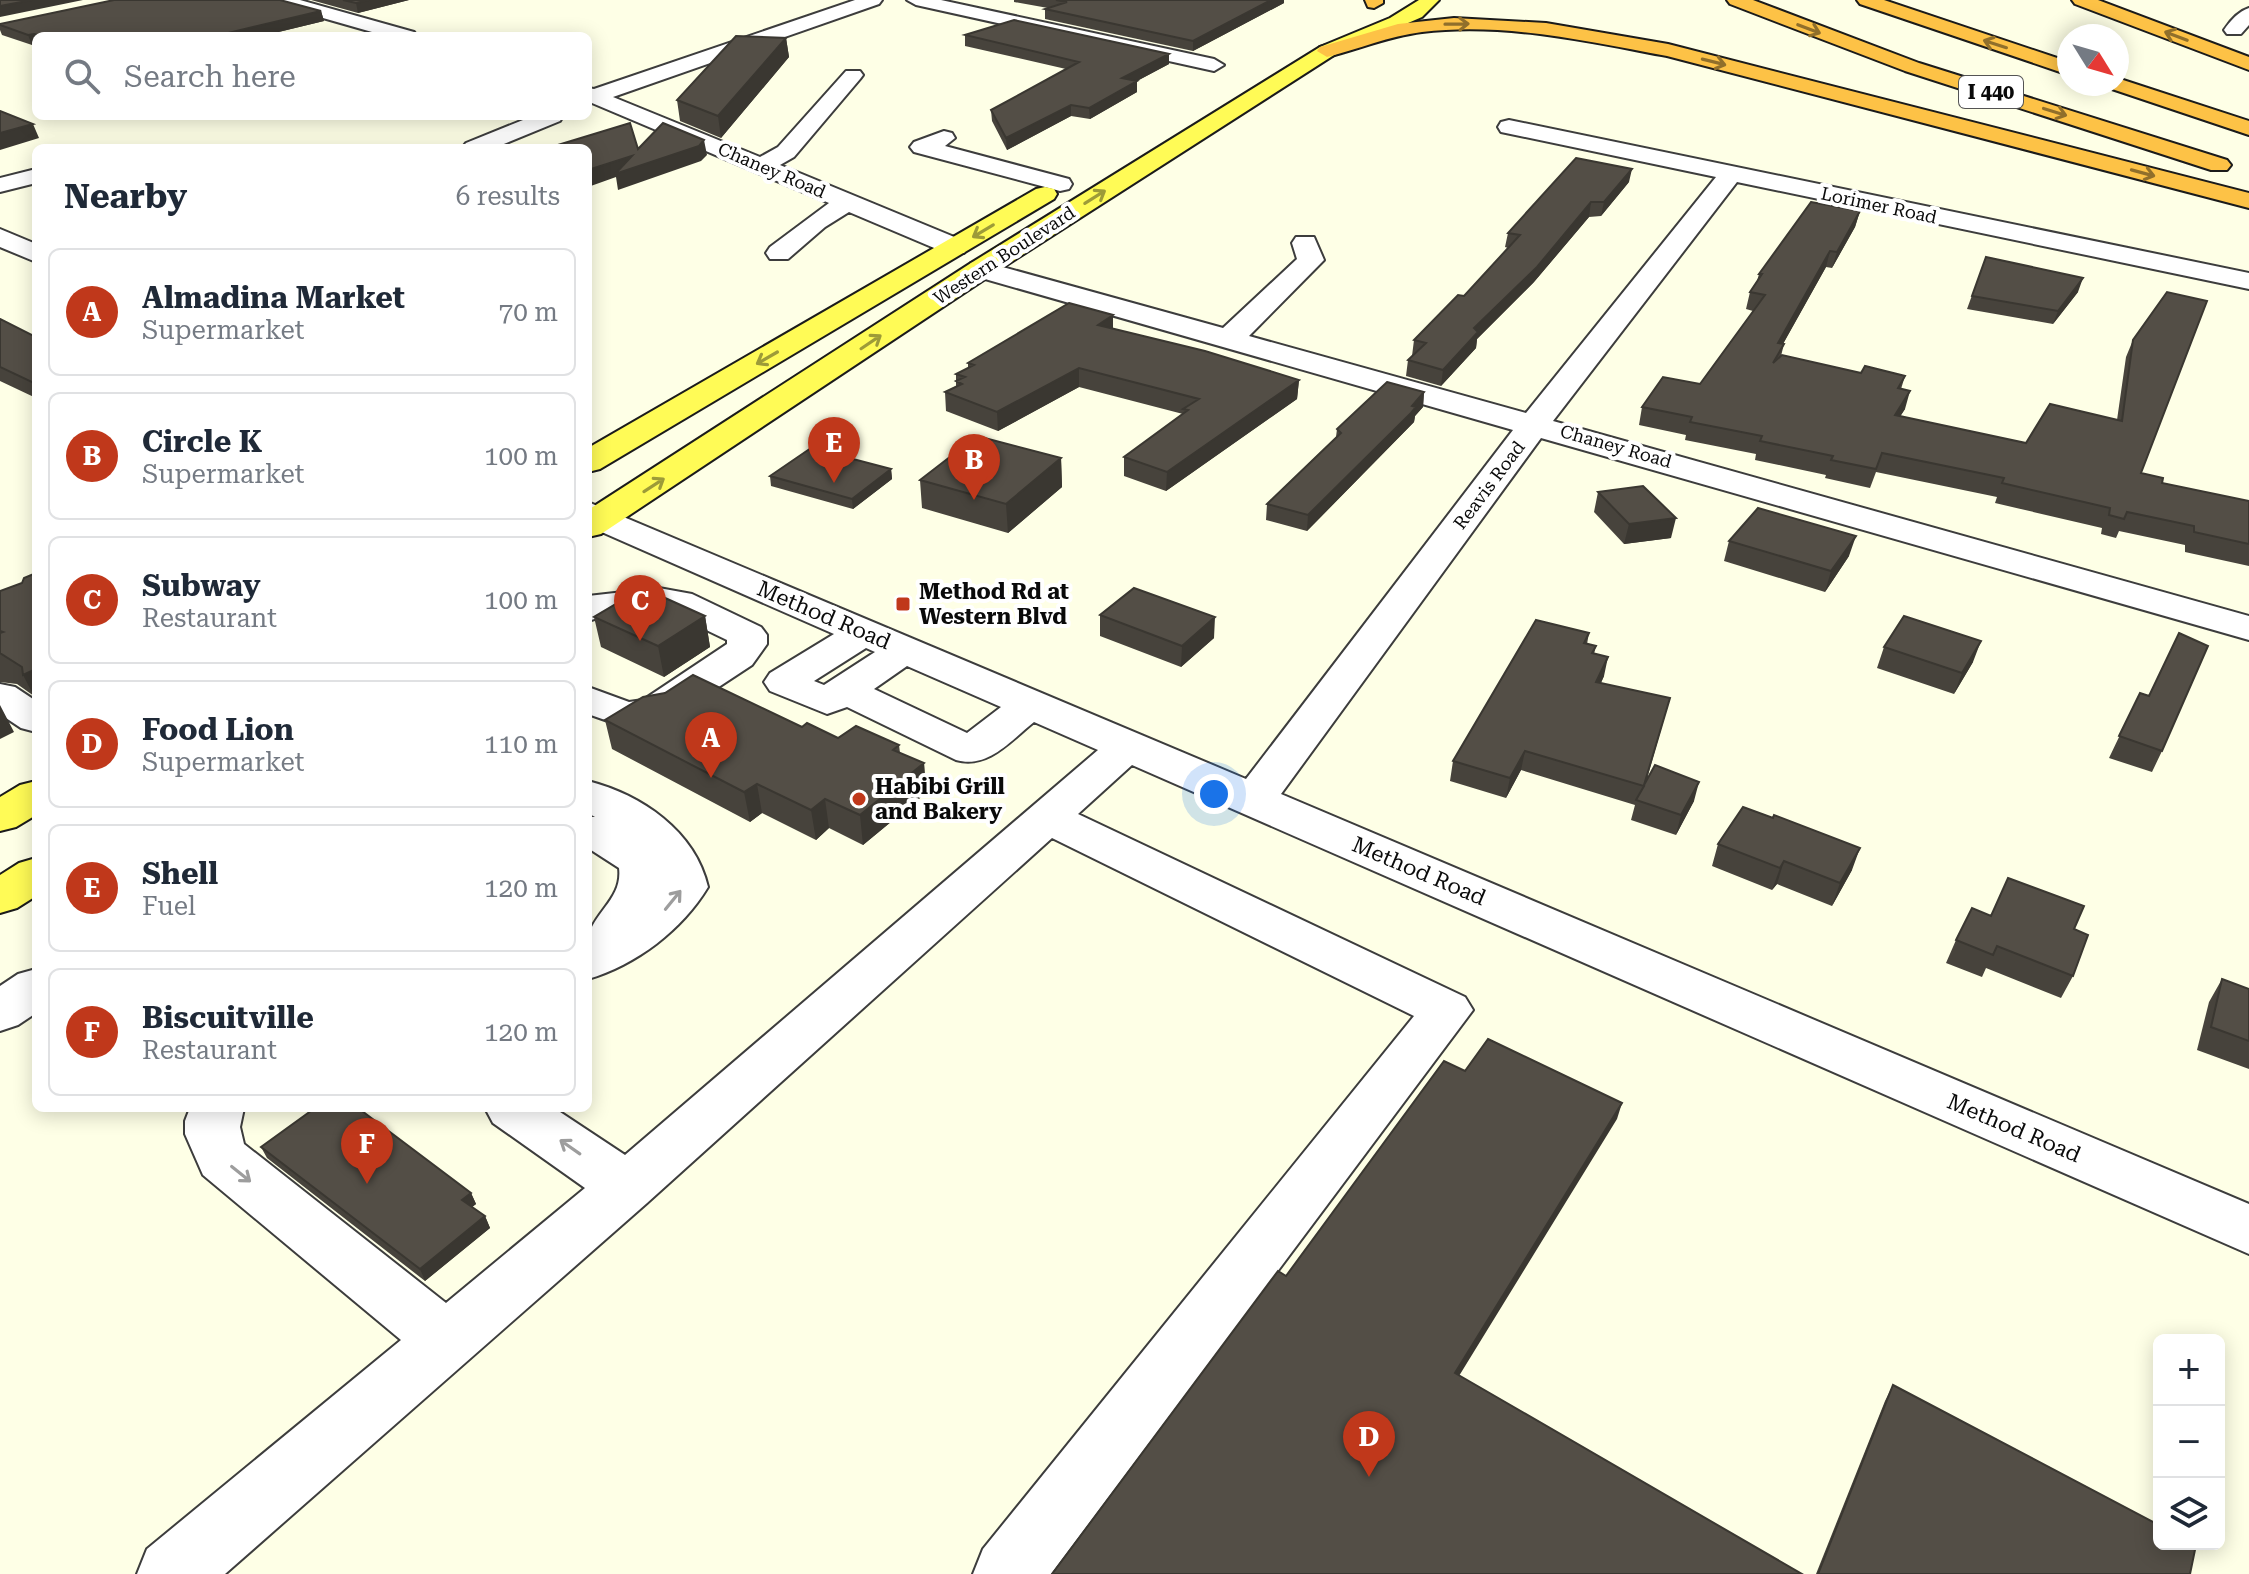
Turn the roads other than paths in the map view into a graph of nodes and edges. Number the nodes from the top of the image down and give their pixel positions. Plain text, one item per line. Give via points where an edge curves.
1 (280, 0) edge
2 (873, 0) edge
3 (916, 0) edge
4 (1430, 0) edge
5 (1736, 0) edge
6 (1866, 0) edge
7 (2081, 0) edge
8 (2237, 0) edge
9 (2249, 2) edge
10 (1562, 11) dead end
11 (2249, 14) edge
12 (2234, 30) dead end
13 (393, 32) edge
14 (1668, 50) junction
15 (1327, 51) junction
16 (2249, 64) edge
17 (1214, 65) dead end
18 (2057, 65) edge
19 (853, 75) dead end
20 (2129, 88) edge
21 (592, 95) edge
22 (592, 97) edge
23 (542, 120) edge
24 (1509, 127) dead end
25 (2249, 128) edge
26 (944, 138) dead end
27 (484, 144) edge
28 (762, 166) junction
29 (1084, 170) dead end
30 (2236, 170) dead end
31 (1731, 174) junction
32 (32, 177) edge
33 (1060, 184) junction
34 (0, 185) edge
35 (2249, 201) edge
36 (848, 202) junction
37 (0, 237) edge
38 (1305, 243) dead end
39 (955, 247) junction
40 (32, 252) edge
41 (779, 253) dead end
42 (981, 269) junction
43 (2249, 281) edge
44 (1231, 337) junction
45 (1535, 423) junction
46 (592, 460) edge
47 (592, 519) edge
48 (727, 573) junction
49 (785, 599) junction
50 (679, 602) junction
51 (592, 608) edge
52 (738, 628) junction
53 (2249, 628) edge
54 (864, 632) junction
55 (905, 650) junction
56 (953, 671) junction
57 (845, 691) junction
58 (0, 696) edge
59 (592, 701) edge
60 (1031, 704) junction
61 (32, 716) edge
62 (893, 716) junction
63 (1128, 746) junction
64 (32, 797) edge
65 (592, 797) edge
66 (1253, 800) junction
67 (0, 817) edge
68 (1047, 817) junction
69 (592, 832) edge
70 (32, 877) edge
71 (0, 897) edge
72 (594, 959) edge
73 (32, 990) edge
74 (0, 1012) edge
75 (215, 1112) edge
76 (518, 1112) edge
77 (627, 1187) junction
78 (2249, 1230) edge
79 (447, 1340) junction
80 (172, 1574) edge
81 (1008, 1574) edge

1 - 13 street
2 - 21 street
3 - 17 street
4 - 15 main road, Western Boulevard via 1397,22
5 -> 30 highway, I 440 via 1912,67
18 -> 6 highway, I 440
16 -> 7 highway
8 - 9 street
10 - 14 highway
11 - 12 street
15 -> 14 highway via 1386,32 1449,24 1528,27
14 -> 35 highway
42 -> 15 main road, Western Boulevard
19 - 28 street via 786,152
20 - 25 highway
22 - 28 street, Chaney Road
23 - 27 street
24 - 31 street, Lorimer Road
26 - 33 street via 922,147
28 - 36 street, Chaney Road
29 - 33 main road, Western Boulevard
31 - 43 street, Lorimer Road
31 - 45 street, Reavis Road
32 - 34 street
33 -> 39 main road, Western Boulevard
36 - 39 street, Chaney Road
36 - 41 street
37 - 40 street
38 - 44 street via 1311,260
39 -> 46 main road, Western Boulevard
42 - 44 street, Chaney Road
47 -> 42 main road, Western Boulevard
44 - 45 street, Chaney Road
45 - 53 street, Chaney Road
45 - 66 street, Reavis Road
47 - 48 street, Method Road
48 - 49 street, Method Road
48 - 50 street
49 - 52 street
49 - 54 street, Method Road
50 - 51 street via 659,599
50 - 52 street
52 - 59 street via 747,635 747,644 738,657 655,710 625,715
54 - 55 street, Method Road
54 - 57 street via 784,682 827,702
55 - 56 street, Method Road
55 - 57 street
56 - 60 street, Method Road
56 - 62 street
57 - 62 street
58 - 61 street
60 - 62 street via 971,751
60 - 63 street, Method Road
63 - 66 street, Method Road
63 - 68 street
64 - 67 main road
72 -> 65 street via 666,910 684,887 676,854 649,830
66 - 78 street, Method Road
68 - 77 street
68 - 81 street via 1447,1010
69 - 72 street via 637,857 644,871 641,890
70 - 71 main road
73 - 74 street
75 -> 79 street via 213,1140 223,1159
77 -> 76 street
77 - 79 street
79 - 80 street

